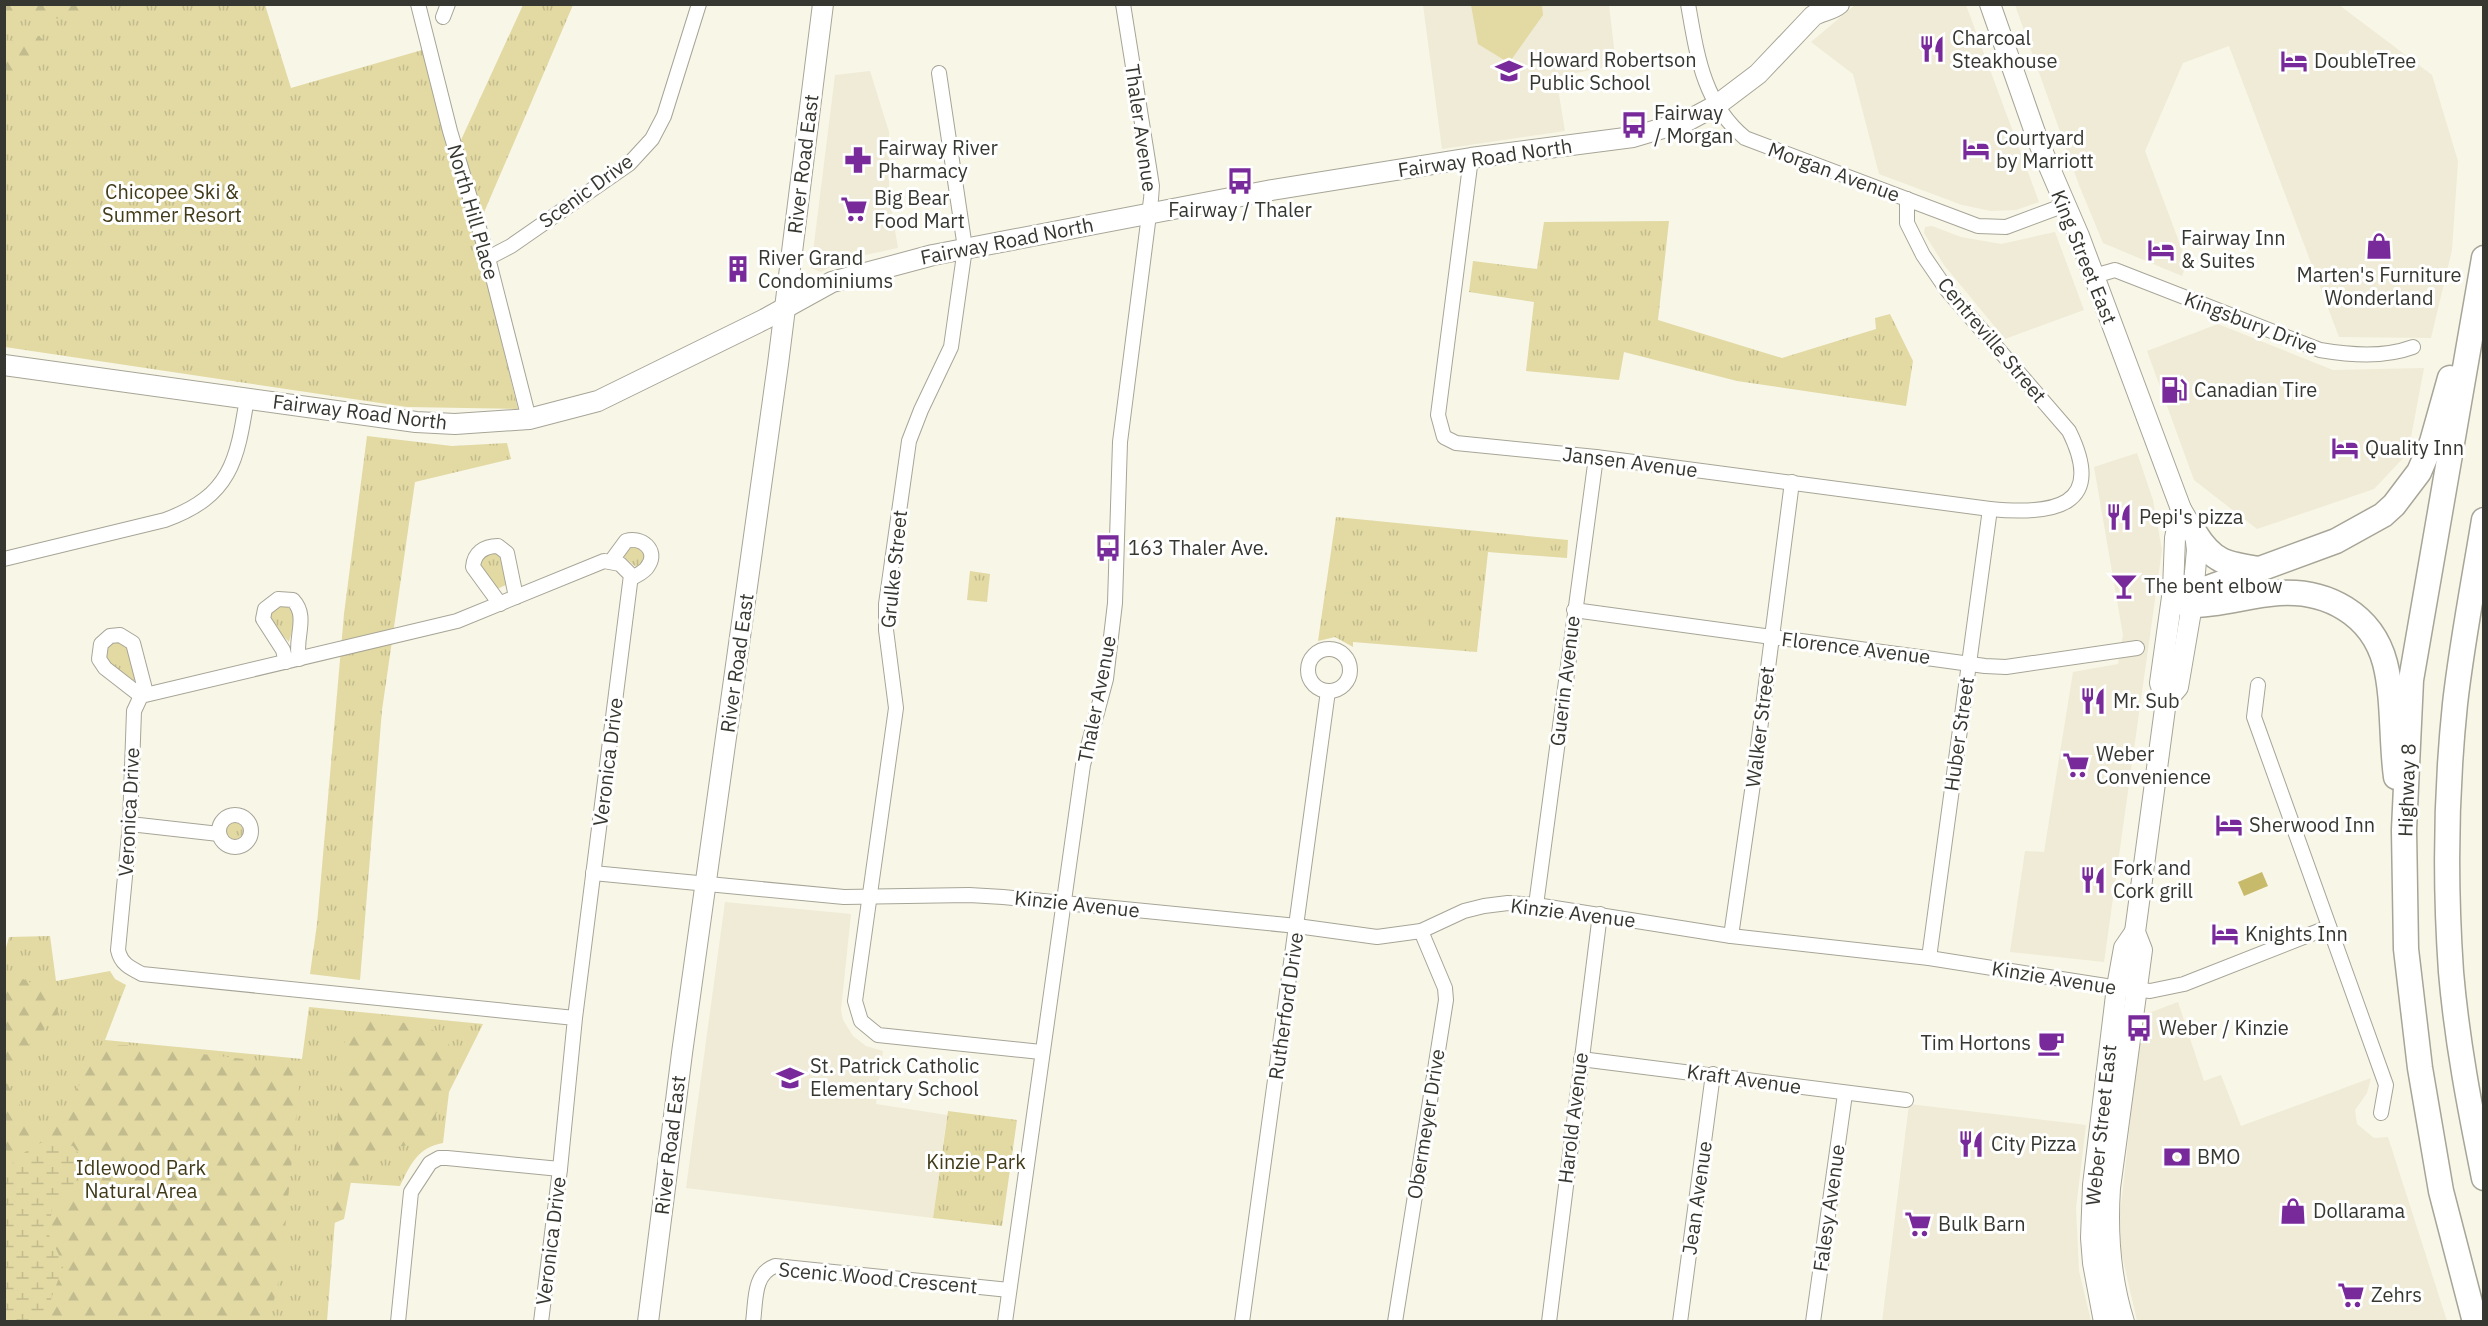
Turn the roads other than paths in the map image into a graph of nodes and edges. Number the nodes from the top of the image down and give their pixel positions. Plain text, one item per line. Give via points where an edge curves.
1 (418, 4) edge
2 (699, 4) edge
3 (823, 4) edge
4 (1123, 4) edge
5 (1688, 4) edge
6 (1839, 4) edge
7 (1990, 4) edge
8 (1819, 9) edge
9 (939, 73) dead end
10 (1717, 105) junction
11 (1471, 158) junction
12 (1907, 199) junction
13 (2065, 206) junction
14 (1150, 213) junction
15 (965, 248) junction
16 (488, 258) junction
17 (2484, 258) edge
18 (2094, 276) junction
19 (785, 308) junction
20 (2472, 333) junction
21 (2413, 347) dead end
22 (4, 365) edge
23 (247, 398) junction
24 (529, 419) junction
25 (1596, 457) junction
26 (2082, 478) joint
27 (1792, 482) junction
28 (1990, 509) junction
29 (2181, 509) junction
30 (2484, 520) edge
31 (2195, 533) junction
32 (4, 559) edge
33 (612, 561) junction
34 (2259, 569) junction
35 (632, 578) junction
36 (516, 597) junction
37 (2183, 597) junction
38 (500, 604) junction
39 (1574, 610) junction
40 (1771, 637) junction
41 (2137, 648) dead end
42 (1969, 662) junction
43 (2258, 684) dead end
44 (1328, 691) dead end
45 (130, 824) junction
46 (2404, 830) junction
47 (219, 834) dead end
48 (593, 873) junction
49 (706, 883) junction
50 (870, 898) junction
51 (1064, 902) junction
52 (1536, 905) junction
53 (1600, 914) junction
54 (1297, 926) junction
55 (2329, 927) junction
56 (1421, 931) junction
57 (1731, 936) junction
58 (1929, 958) junction
59 (2127, 989) junction
60 (575, 1018) junction
61 (1041, 1052) junction
62 (1581, 1059) junction
63 (1713, 1074) junction
64 (1845, 1094) junction
65 (1906, 1100) dead end
66 (2381, 1113) dead end
67 (560, 1169) junction
68 (2484, 1178) edge
69 (1009, 1290) junction
70 (398, 1322) edge
71 (541, 1322) edge
72 (648, 1322) edge
73 (753, 1322) edge
74 (1005, 1322) edge
75 (1242, 1322) edge
76 (1395, 1322) edge
77 (1549, 1322) edge
78 (1680, 1322) edge
79 (1813, 1322) edge
80 (2104, 1322) edge
81 (2124, 1322) edge
82 (2475, 1322) edge

1 - 16 street, North Hill Place
2 - 16 street, Scenic Drive via 664,116 652,140 629,164
3 - 19 main road, River Road East
4 - 14 street, Thaler Avenue via 1152,186
5 - 10 street, Morgan Avenue via 1699,66
6 - 8 main road, Fairway Road North via 1833,9
7 - 13 main road, King Street East
8 - 10 main road, Fairway Road North via 1758,74
9 - 15 street, Grulke Street
10 - 11 main road, Fairway Road North via 1687,121 1633,137
10 - 12 street, Morgan Avenue via 1745,138
11 - 14 main road, Fairway Road North
11 - 25 street, Jansen Avenue via 1438,415 1444,437 1456,443
12 - 13 street, Morgan Avenue via 1993,228
12 - 26 street, Centreville Street via 1907,223 1923,255 1947,290 2069,430 2078,449
13 - 18 main road, King Street East
14 - 15 main road, Fairway Road North
14 - 51 street, Thaler Avenue via 1120,442 1114,603 1107,668 1083,765
15 - 19 main road, Fairway Road North via 832,282
15 - 50 street, Grulke Street via 951,346 909,441 886,604 896,708
16 - 24 street, North Hill Place
17 - 20 highway, Highway 8
18 - 21 street, Kingsbury Drive via 2115,270 2320,350 2383,354
18 - 29 main road, King Street East
19 - 24 main road, Fairway Road North via 598,401
19 - 49 main road, River Road East
20 - 34 highway via 2452,372 2419,472 2394,505 2355,532
20 - 46 highway, Highway 8 via 2411,680
22 - 23 main road, Fairway Road North
23 - 24 main road, Fairway Road North via 416,422 455,424
23 - 32 street via 236,457 216,489 190,511
25 - 27 street, Jansen Avenue
25 - 39 street, Guerin Avenue
26 - 28 street, Jansen Avenue via 2073,497 2049,509
27 - 28 street, Jansen Avenue
27 - 40 street, Walker Street
28 - 42 street, Huber Street
29 - 31 main road, King Street East
29 - 37 main road via 2175,538
30 - 68 highway via 2455,705 2448,878 2451,970 2461,1060
31 - 34 highway via 2216,558
31 - 37 main road, King Street East via 2197,557
33 - 35 street via 624,567
33 - 35 street via 626,541 644,543 651,552 650,563
33 - 36 street, Veronica Drive
34 - 37 highway
35 - 48 street, Veronica Drive
36 - 38 street, Veronica Drive
36 - 38 street via 507,553 498,546 485,548 476,556 473,567
37 - 46 highway via 2307,594 2345,607 2361,620 2372,633 2385,663
37 - 59 main road, Weber Street East via 2160,683 2166,700 2135,932 2124,948
38 - 45 street, Veronica Drive via 457,621 143,694 134,711
39 - 40 street, Florence Avenue
39 - 52 street, Guerin Avenue
40 - 42 street, Florence Avenue
40 - 57 street, Walker Street
41 - 42 street, Florence Avenue via 2006,667
42 - 58 street, Huber Street
43 - 55 street via 2254,717
44 - 54 street, Rutherford Drive
45 - 47 street
45 - 60 street, Veronica Drive via 118,950 120,958 142,974
46 - 82 highway, Highway 8 via 2406,949 2420,1068 2441,1191
48 - 49 street, Kinzie Avenue
48 - 60 street, Veronica Drive
49 - 50 street, Kinzie Avenue
49 - 72 main road, River Road East
50 - 51 street, Kinzie Avenue via 969,895
50 - 61 street, Grulke Street via 855,1001 856,1012 868,1030 888,1038
51 - 54 street, Kinzie Avenue
51 - 61 street, Thaler Avenue
52 - 53 street, Kinzie Avenue
52 - 56 street, Kinzie Avenue via 1484,906
53 - 57 street, Kinzie Avenue
53 - 62 street, Harold Avenue
54 - 56 street, Kinzie Avenue via 1377,936
54 - 75 street, Rutherford Drive
55 - 59 street, Kinzie Avenue via 2184,984 2150,991
55 - 66 street via 2386,1085
56 - 76 street, Obermeyer Drive via 1446,1000
57 - 58 street, Kinzie Avenue
58 - 59 street, Kinzie Avenue
59 - 80 main road, Weber Street East via 2103,1092 2091,1209 2093,1263
59 - 81 main road, Weber Street East via 2108,1220 2113,1275
60 - 67 street, Veronica Drive
61 - 69 street, Thaler Avenue
62 - 63 street, Kraft Avenue
62 - 77 street, Harold Avenue
63 - 64 street, Kraft Avenue
63 - 78 street, Jean Avenue
64 - 65 street, Kraft Avenue
64 - 79 street, Falesy Avenue
67 - 70 street via 447,1158 430,1163 411,1192
67 - 71 street, Veronica Drive
69 - 73 street, Scenic Wood Crescent via 775,1266 766,1269 759,1279
69 - 74 street, Thaler Avenue

